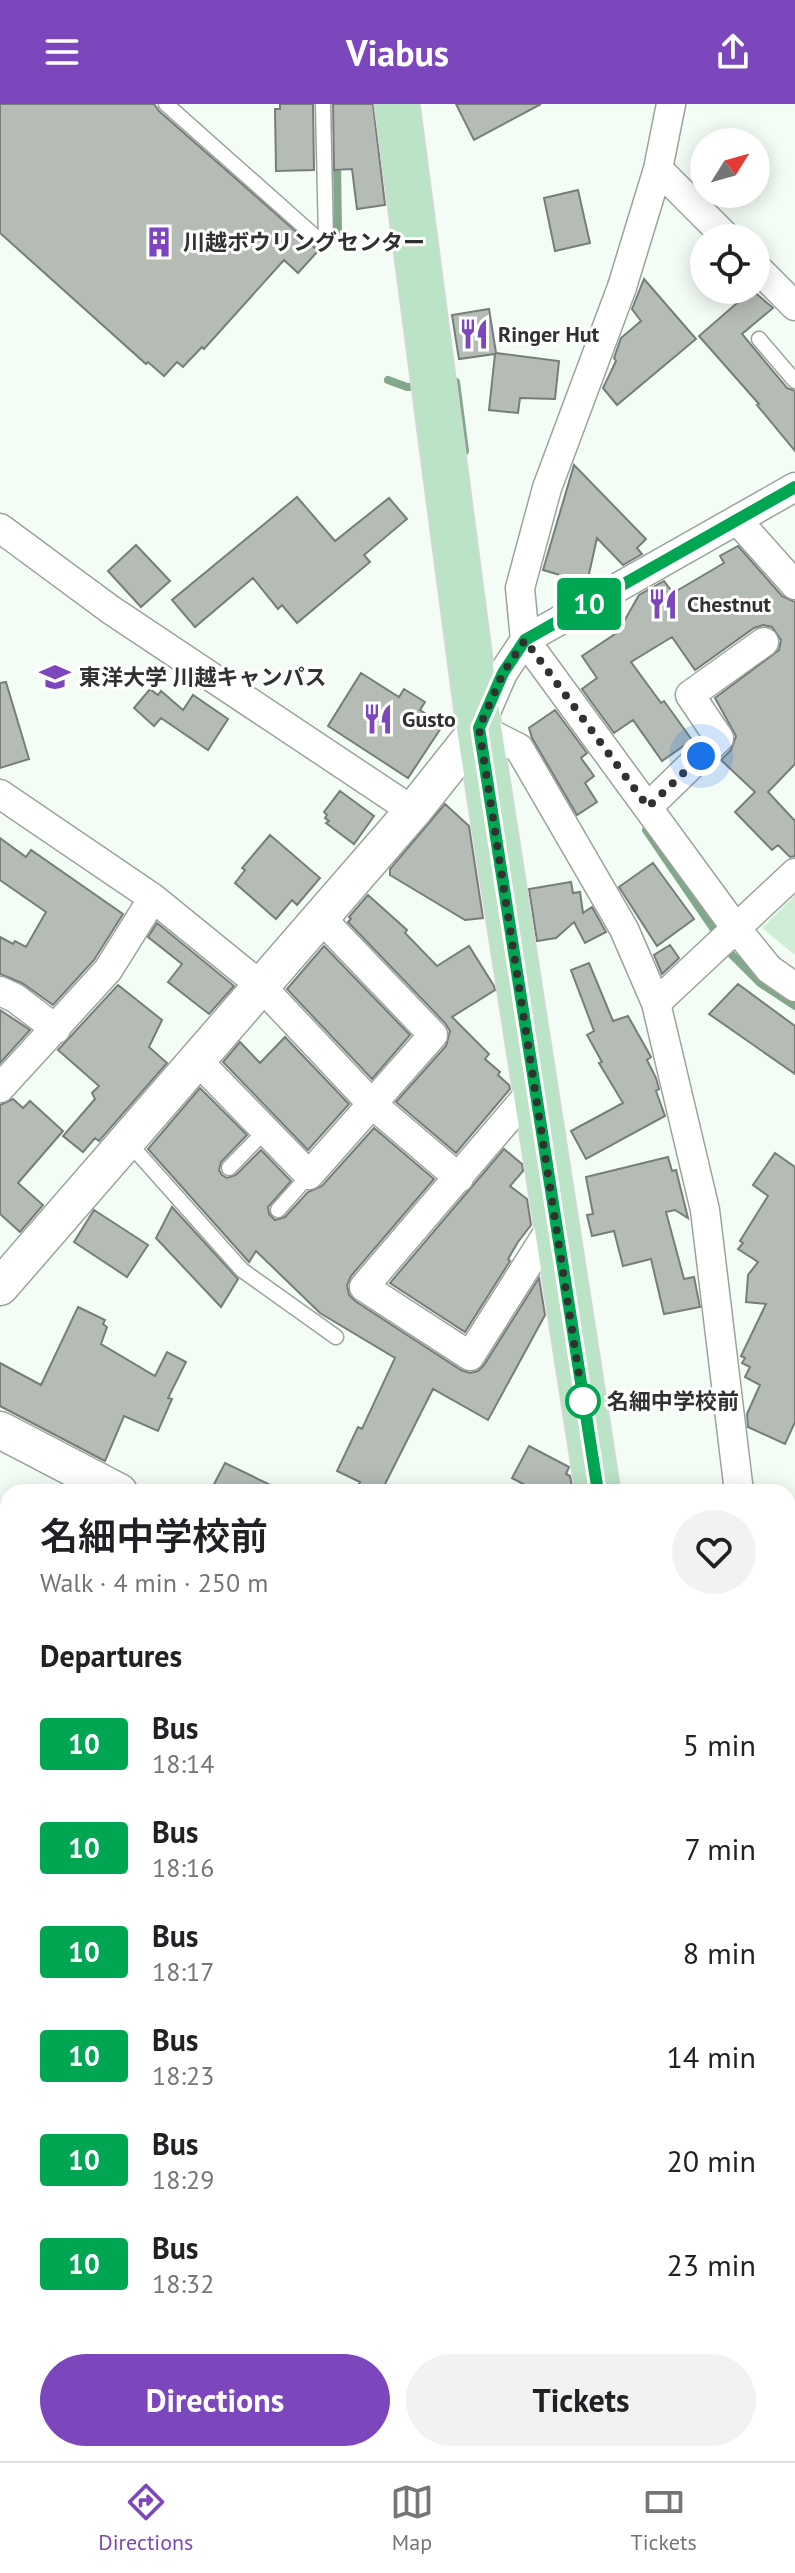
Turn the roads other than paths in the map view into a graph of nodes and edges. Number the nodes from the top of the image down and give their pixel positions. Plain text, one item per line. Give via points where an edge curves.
1 (166, 104) edge
2 (323, 104) edge
3 (397, 104) edge
4 (671, 104) edge
5 (658, 169) junction
6 (713, 224) edge
7 (770, 281) edge
8 (795, 306) edge
9 (759, 339) dead end
10 (795, 381) edge
11 (795, 487) edge
12 (737, 520) junction
13 (0, 528) edge
14 (795, 585) edge
15 (525, 640) junction
16 (764, 642) dead end
17 (479, 728) junction
18 (0, 794) edge
19 (648, 807) junction
20 (413, 811) junction
21 (795, 873) edge
22 (153, 898) junction
23 (320, 917) junction
24 (727, 937) junction
25 (260, 985) junction
26 (795, 987) edge
27 (0, 991) edge
28 (656, 1003) junction
29 (56, 1029) junction
30 (197, 1060) junction
31 (535, 1087) junction
32 (0, 1088) edge
33 (372, 1104) junction
34 (266, 1130) junction
35 (128, 1141) junction
36 (229, 1168) dead end
37 (309, 1175) junction
38 (459, 1178) junction
39 (278, 1210) dead end
40 (554, 1223) junction
41 (0, 1287) edge
42 (336, 1337) dead end
43 (0, 1430) edge
44 (104, 1484) edge
45 (597, 1484) edge
46 (738, 1484) edge

1 - 2 lane via 319,240 326,240
3 - 17 main road
4 - 5 street
5 - 6 street
5 - 15 street via 622,287 547,488 520,588
7 - 8 street
9 - 10 lane
11 - 12 street
12 - 14 street
12 - 15 street
13 - 20 street via 111,610
15 - 17 street via 503,673
15 - 19 street
16 - 19 street via 690,695 719,738
17 - 20 street
17 - 28 street via 519,748 624,929
17 - 31 main road
18 - 22 street
19 - 24 street
20 - 23 street
21 - 24 street
22 - 25 street
22 - 29 street via 108,970
23 - 25 street
23 - 33 street via 433,1035
24 - 26 street
24 - 28 street
25 - 30 street
25 - 33 street
27 - 29 street
28 - 46 street via 705,1210
29 - 32 street
30 - 34 street
30 - 35 street
31 - 38 street
31 - 40 main road
33 - 37 street
33 - 38 street
34 - 36 lane
34 - 37 street
35 - 41 street
35 - 42 lane via 242,1270
37 - 39 lane
38 - 40 street via 364,1287 470,1356
40 - 45 main road
43 - 44 street

